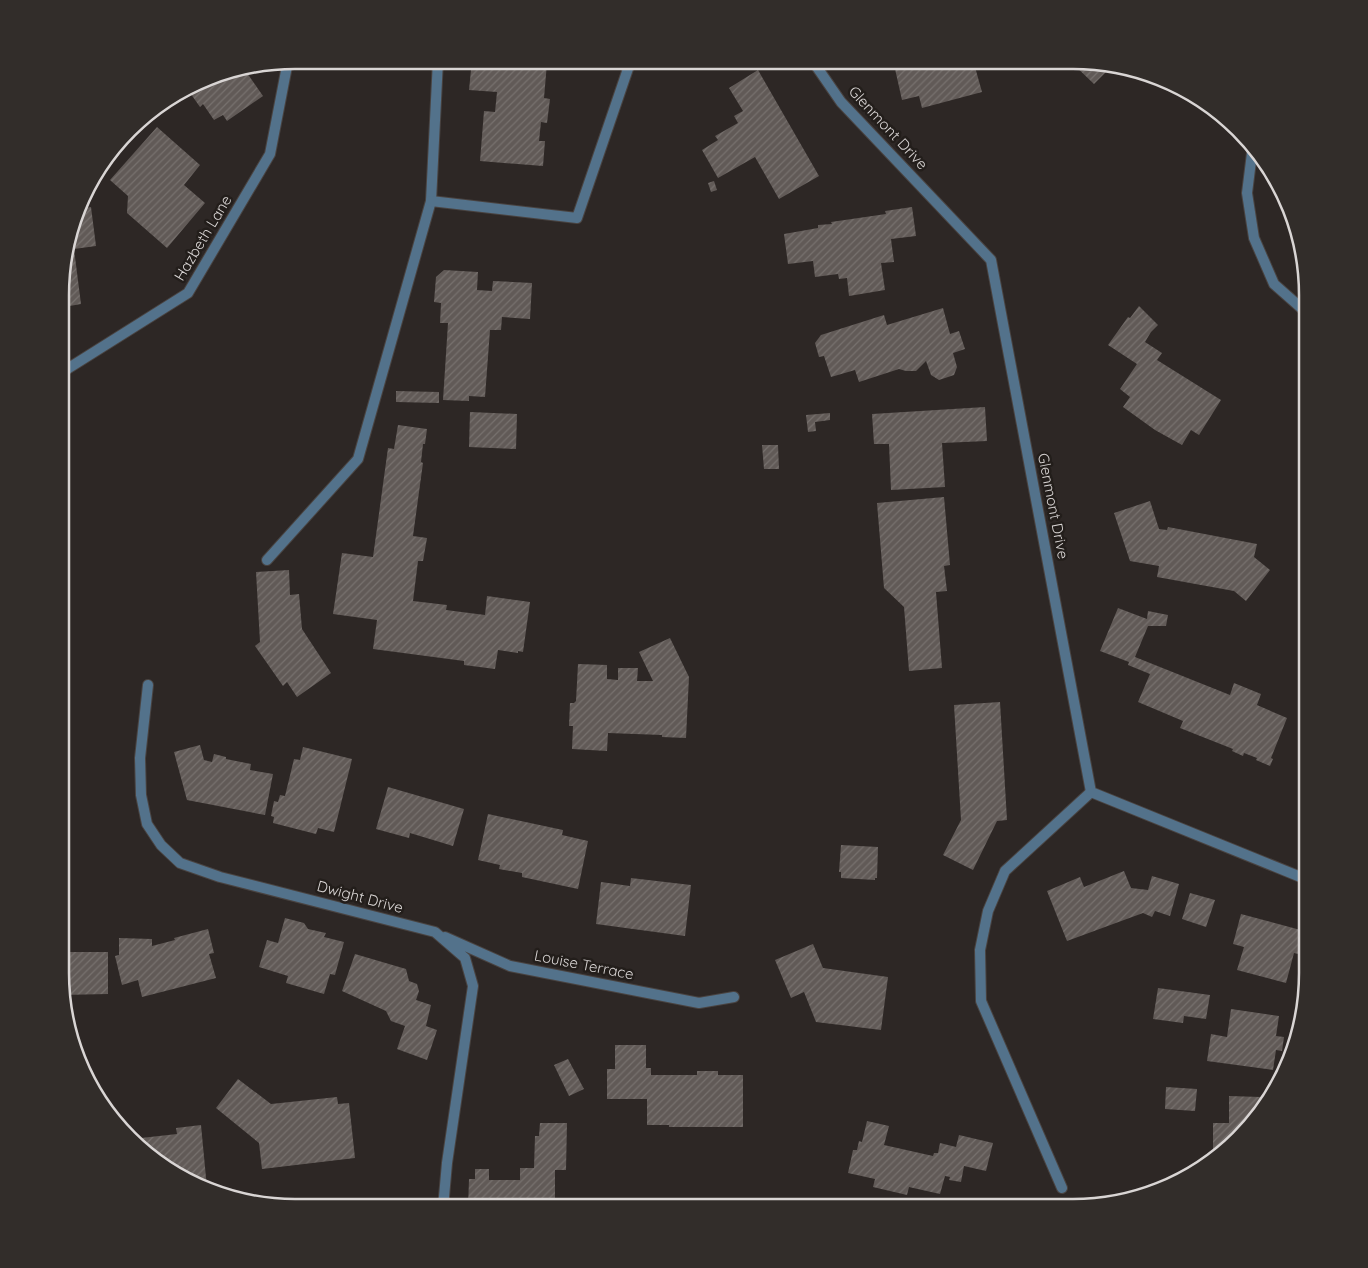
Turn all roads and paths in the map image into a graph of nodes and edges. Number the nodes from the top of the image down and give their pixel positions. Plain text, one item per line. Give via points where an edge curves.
1 (286, 69) edge
2 (438, 69) edge
3 (628, 69) edge
4 (818, 69) edge
5 (1252, 156) edge
6 (431, 200) junction
7 (1299, 306) edge
8 (69, 368) edge
9 (267, 560) dead end
10 (148, 685) dead end
11 (1091, 792) junction
12 (1299, 876) edge
13 (435, 932) junction
14 (734, 997) dead end
15 (1062, 1188) dead end
16 (444, 1199) edge

1 - 8 street, Hazbeth Lane via 270,154 188,293
2 - 6 street
3 - 6 street via 577,218
4 - 11 street, Glenmont Drive via 841,102 991,260
5 - 7 street via 1247,193 1254,238 1274,284
6 - 9 street via 358,459
10 - 13 street, Dwight Drive via 140,758 141,794 147,824 161,846 180,863 220,877
11 - 12 street
11 - 15 street via 1005,871 988,911 980,950 981,1001
13 - 14 street, Louise Terrace via 510,966 699,1003
13 - 16 street, Dwight Drive via 465,958 473,986

